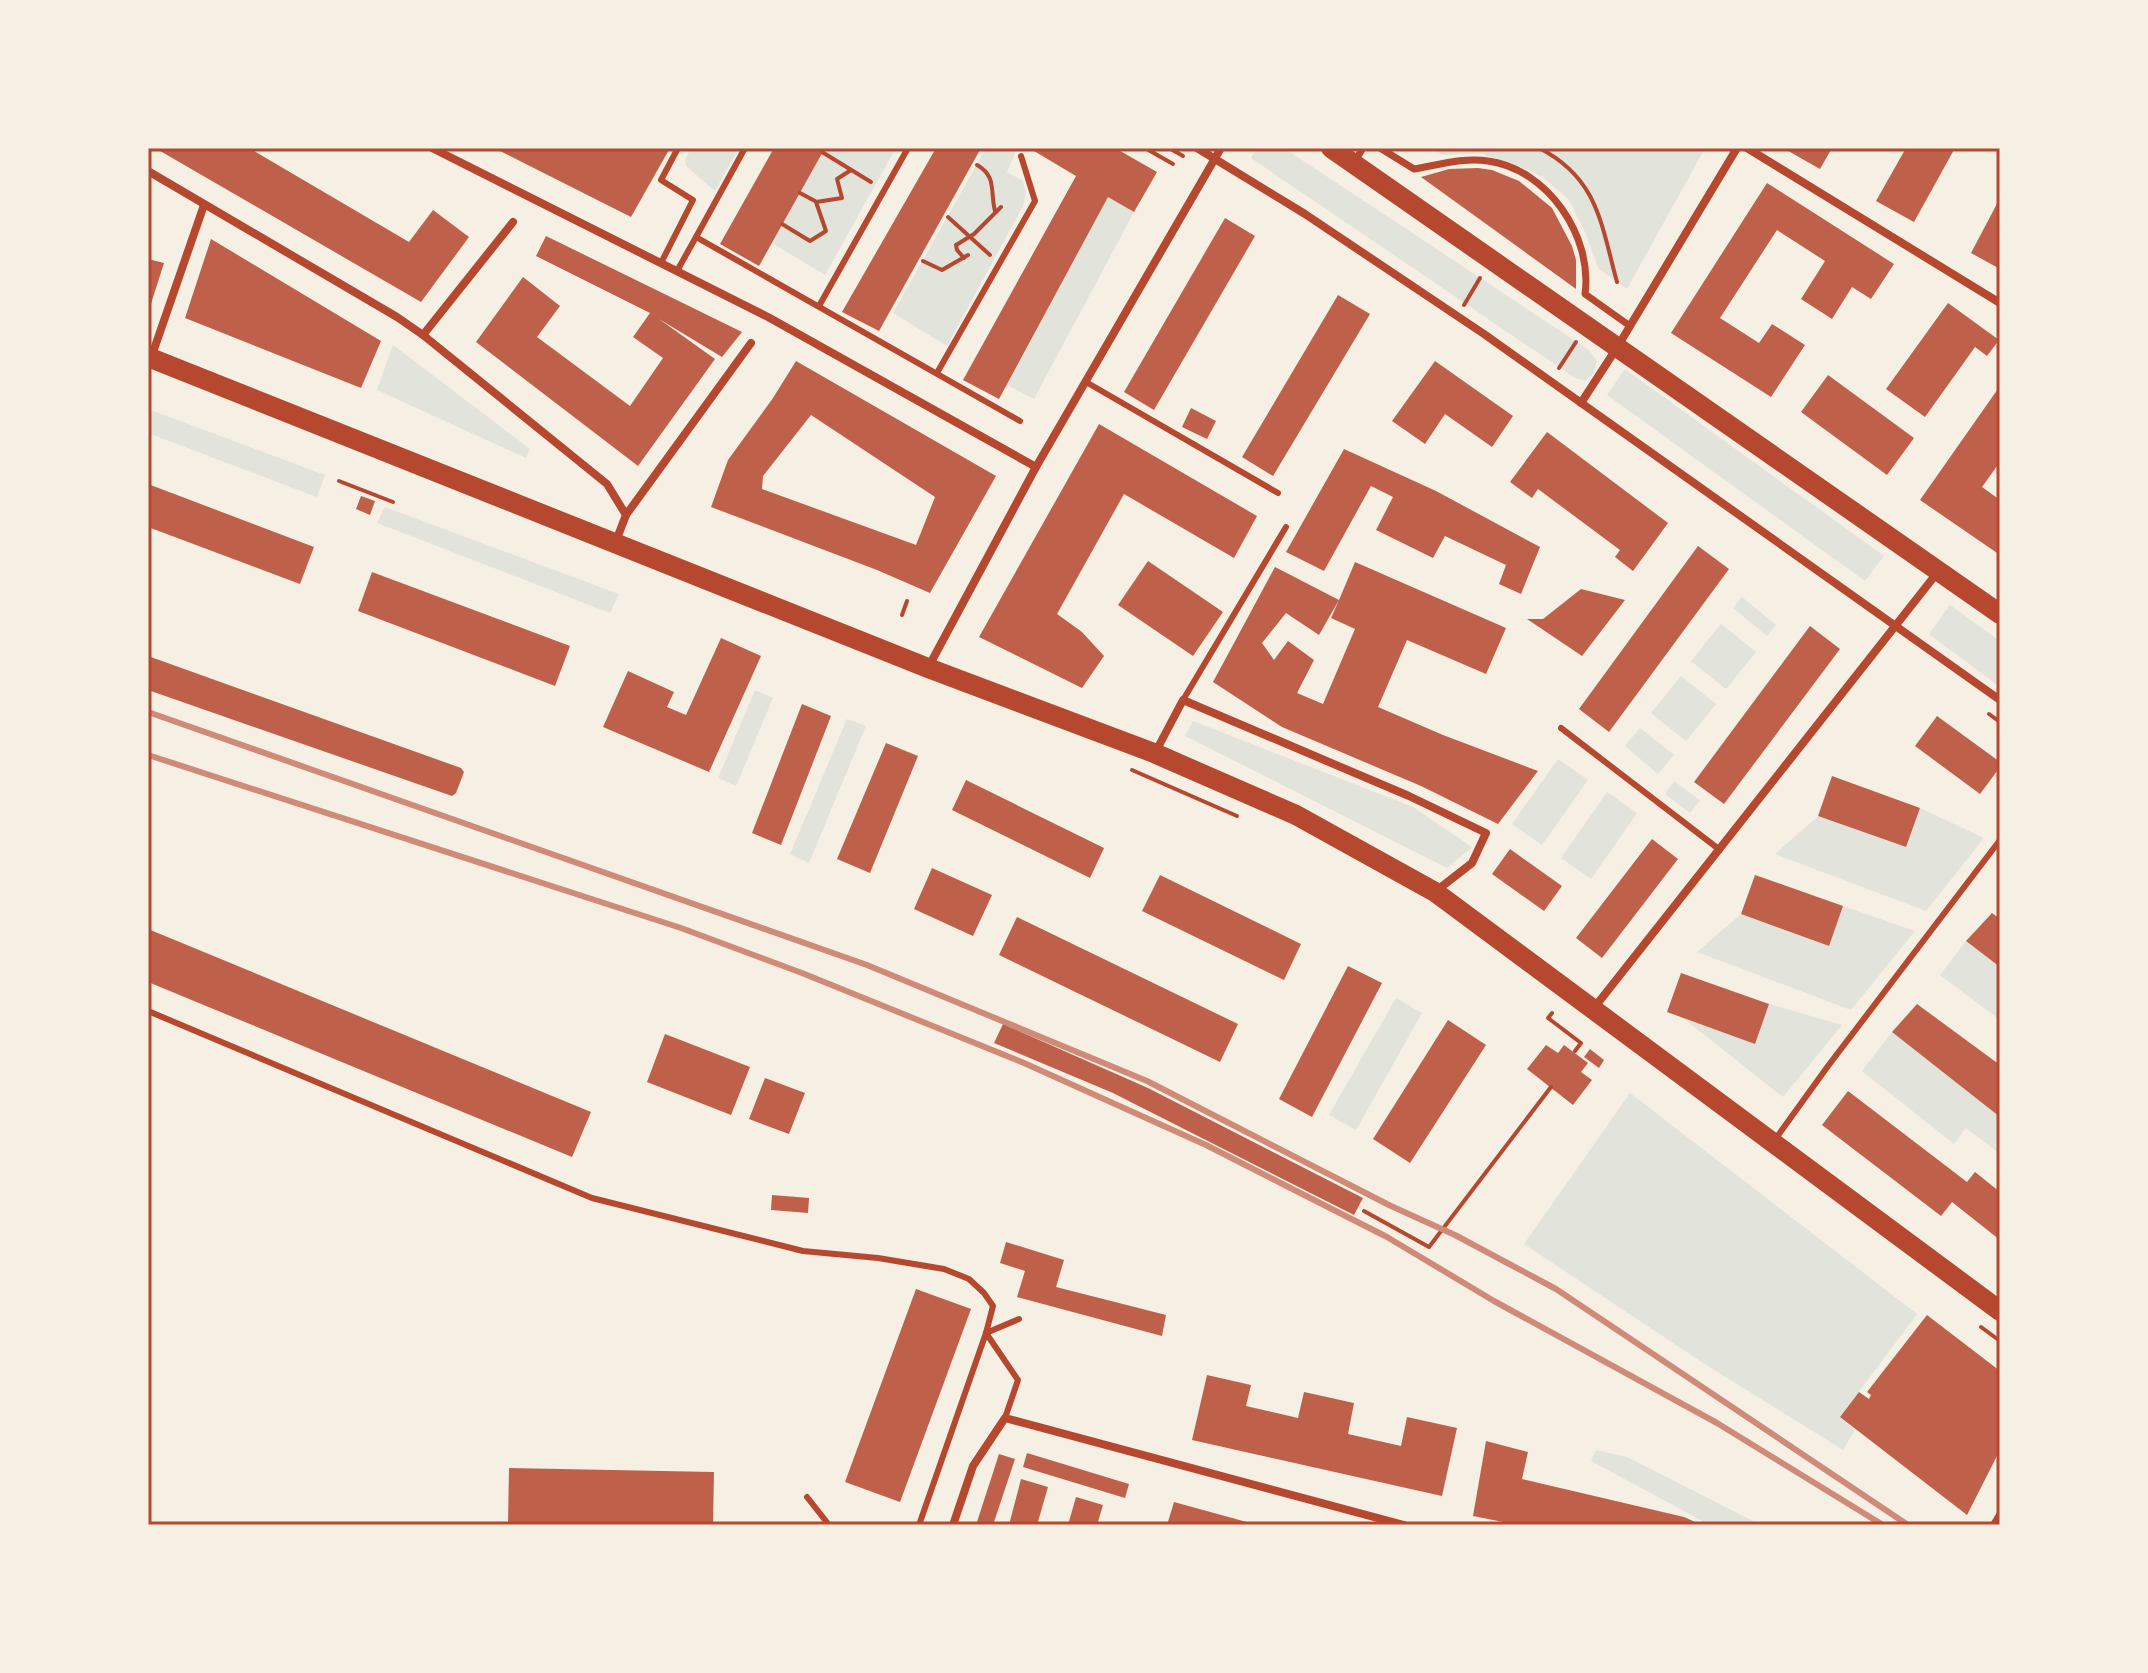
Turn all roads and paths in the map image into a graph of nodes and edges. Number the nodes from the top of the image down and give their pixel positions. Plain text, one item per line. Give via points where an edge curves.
1 (432, 148) edge
2 (678, 148) edge
3 (745, 148) edge
4 (908, 148) edge
5 (1145, 148) edge
6 (1197, 148) edge
7 (1221, 148) edge
8 (1331, 148) edge
9 (1380, 148) edge
10 (1539, 148) edge
11 (1747, 148) edge
12 (1736, 149) edge
13 (822, 152) dead end
14 (1358, 155) edge
15 (1021, 156) dead end
16 (1215, 159) junction
17 (1173, 164) dead end
18 (977, 165) dead end
19 (851, 170) junction
20 (148, 171) edge
21 (884, 190) junction
22 (800, 193) dead end
23 (816, 202) junction
24 (204, 205) junction
25 (1001, 207) dead end
26 (996, 212) junction
27 (948, 217) dead end
28 (513, 222) dead end
29 (782, 224) dead end
30 (696, 237) junction
31 (968, 237) junction
32 (923, 261) dead end
33 (999, 261) junction
34 (661, 263) junction
35 (677, 271) junction
36 (1481, 276) dead end
37 (1617, 282) dead end
38 (2000, 303) edge
39 (819, 306) junction
40 (1463, 307) dead end
41 (1630, 326) junction
42 (423, 335) junction
43 (1577, 340) dead end
44 (751, 343) dead end
45 (1618, 346) junction
46 (150, 357) edge
47 (1557, 371) dead end
48 (937, 373) junction
49 (1086, 382) junction
50 (1581, 403) junction
51 (1020, 421) dead end
52 (1036, 467) junction
53 (339, 481) dead end
54 (1278, 493) dead end
55 (393, 502) dead end
56 (626, 515) junction
57 (1286, 527) dead end
58 (616, 541) junction
59 (1938, 571) junction
60 (907, 601) dead end
61 (2000, 614) edge
62 (902, 615) dead end
63 (1897, 626) junction
64 (928, 668) junction
65 (1183, 700) junction
66 (2000, 700) edge
67 (1561, 728) dead end
68 (1154, 753) junction
69 (1131, 770) dead end
70 (1246, 820) dead end
71 (2000, 840) edge
72 (1720, 850) junction
73 (1435, 892) junction
74 (1594, 1009) junction
75 (148, 1011) edge
76 (1552, 1013) dead end
77 (1575, 1051) dead end
78 (1551, 1087) dead end
79 (1774, 1142) junction
80 (1364, 1211) dead end
81 (1999, 1308) edge
82 (1019, 1319) dead end
83 (1975, 1323) dead end
84 (986, 1333) junction
85 (2000, 1341) edge
86 (1005, 1418) junction
87 (807, 1497) dead end
88 (2000, 1515) edge
89 (829, 1525) edge
90 (919, 1525) edge
91 (953, 1525) edge
92 (1404, 1525) edge
93 (1994, 1525) edge

1 - 34 street
2 - 34 lane via 661,180 693,200
3 - 30 lane
4 - 21 lane
5 - 17 path
6 - 16 street
7 - 16 street
8 - 14 main road
9 - 41 street via 1414,169 1490,161 1535,180 1575,231 1588,274 1585,294
10 - 37 path via 1559,158 1584,184 1608,237
11 - 38 street
12 - 41 street
13 - 19 path
14 - 45 main road
15 - 33 lane via 1035,201
16 - 49 street
16 - 50 street via 1374,260
18 - 26 path via 994,186
19 - 21 path
19 - 23 path via 837,179 842,198
20 - 24 street
21 - 39 lane
22 - 23 path
23 - 29 path via 826,231 810,241
24 - 42 street
24 - 46 street
25 - 26 path
26 - 31 path
27 - 31 path
28 - 42 street
30 - 35 lane
30 - 39 lane
31 - 32 path via 956,245 966,257 942,270
31 - 33 path
33 - 48 lane
34 - 35 street
35 - 52 street
36 - 40 path
39 - 48 lane
41 - 45 street
42 - 56 street via 607,484
43 - 47 path
44 - 56 street
45 - 50 street
45 - 59 main road
46 - 58 main road
48 - 51 lane
49 - 52 street
49 - 54 lane
50 - 63 street
52 - 64 street
53 - 55 path
56 - 58 street
57 - 65 lane
58 - 64 main road
59 - 61 main road
59 - 63 street
60 - 62 path
63 - 66 street
63 - 72 street
64 - 68 main road
65 - 68 street
65 - 73 street via 1486,833 1472,863
67 - 72 lane
68 - 73 main road via 1296,815
69 - 70 path
71 - 79 lane
72 - 74 street
73 - 74 main road
74 - 79 main road
75 - 84 lane via 592,1198 803,1251 944,1269 969,1279 993,1306
76 - 77 path via 1548,1018 1581,1043
78 - 80 path via 1429,1247
79 - 81 main road
82 - 84 lane
83 - 85 path
84 - 86 lane via 1018,1380
84 - 90 lane
86 - 91 street via 973,1466
86 - 92 street
87 - 89 lane
88 - 93 street

